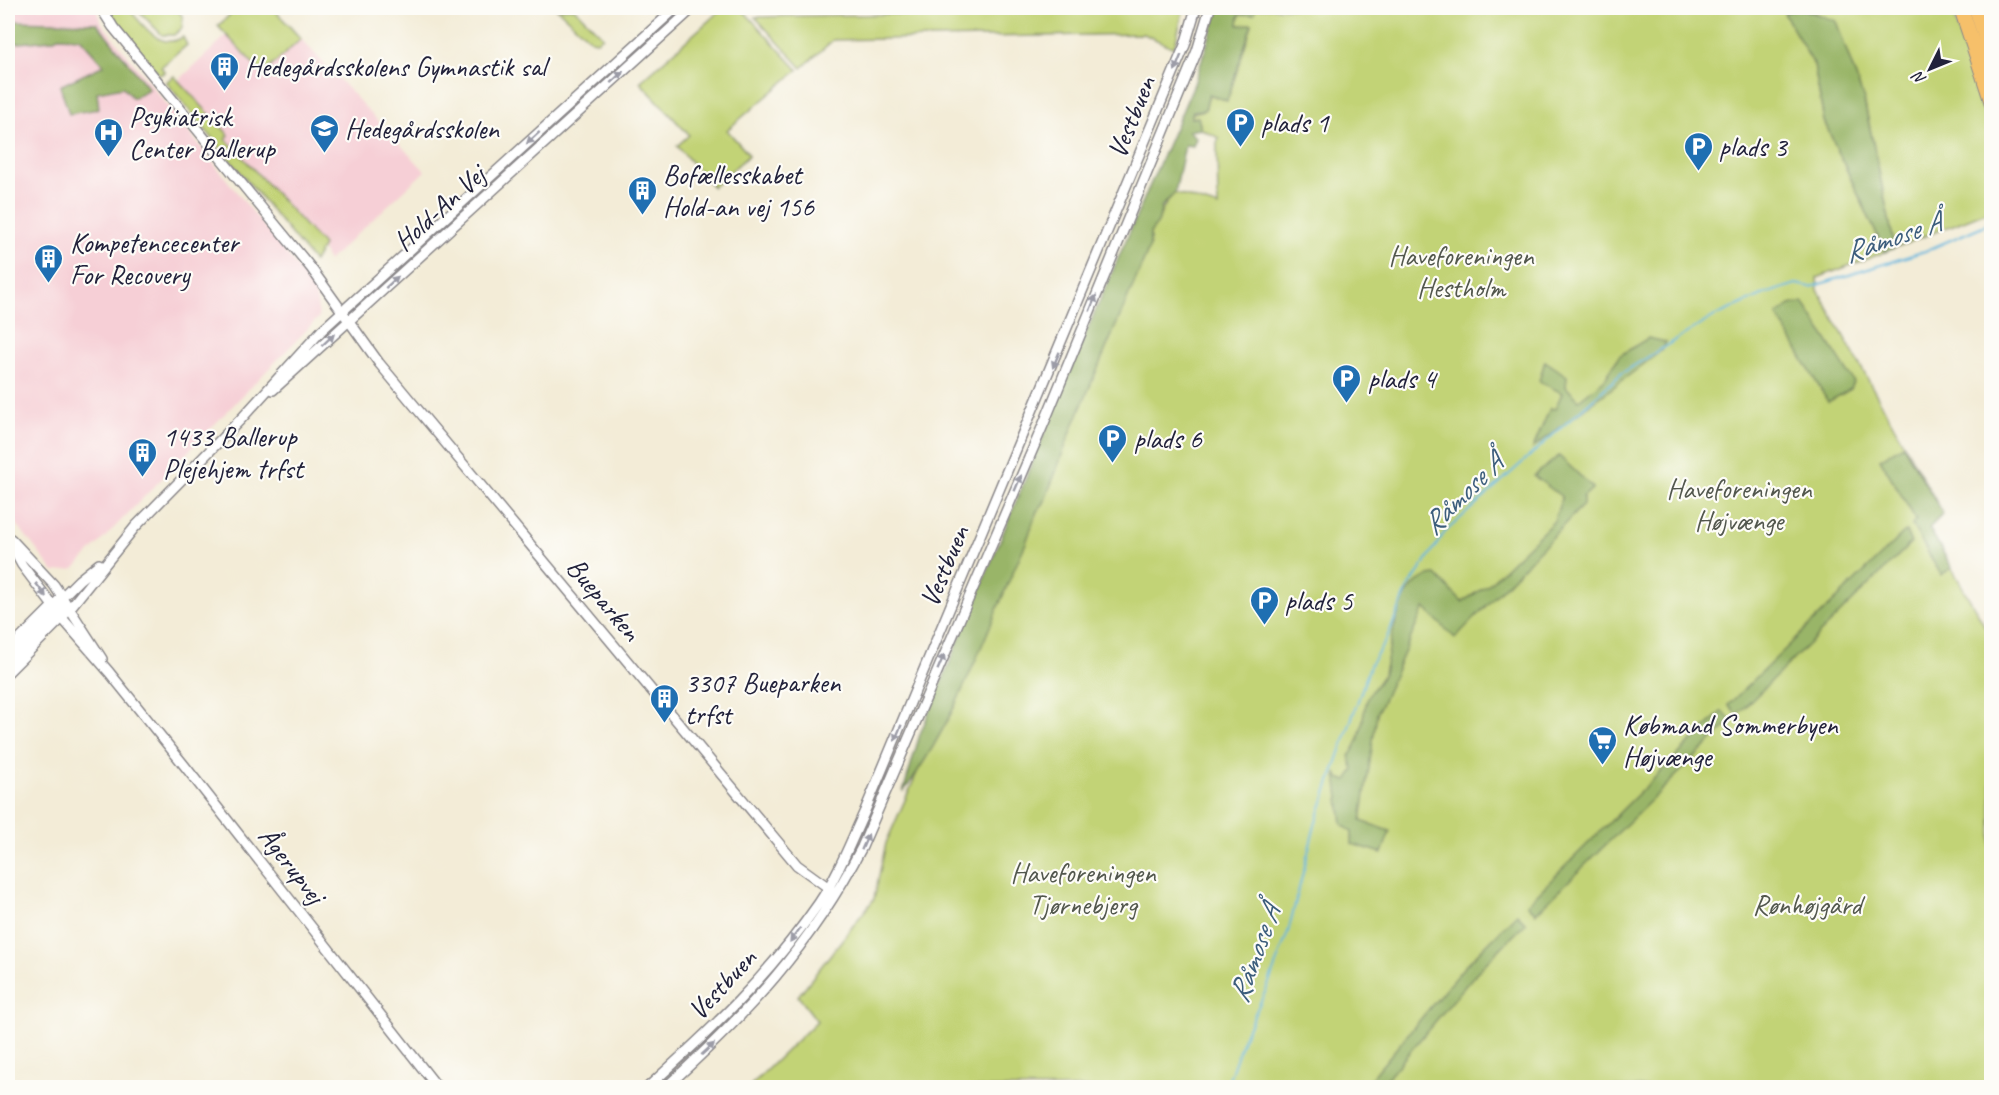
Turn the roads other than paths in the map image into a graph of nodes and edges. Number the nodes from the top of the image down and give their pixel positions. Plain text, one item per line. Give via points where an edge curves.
1 (101, 8) edge
2 (676, 8) edge
3 (693, 8) edge
4 (1196, 8) edge
5 (1210, 8) edge
6 (1961, 8) edge
7 (1976, 8) edge
8 (1992, 58) edge
9 (1992, 103) edge
10 (342, 312) junction
11 (348, 321) junction
12 (242, 418) junction
13 (8, 537) edge
14 (111, 555) junction
15 (62, 597) junction
16 (69, 608) junction
17 (58, 612) junction
18 (8, 651) edge
19 (8, 664) edge
20 (8, 672) edge
21 (109, 672) junction
22 (828, 887) junction
23 (837, 893) junction
24 (438, 1088) edge
25 (647, 1088) edge
26 (664, 1088) edge

1 - 10 street, Bueparken via 311,268
2 -> 10 street, Hold-An Vej
11 -> 3 street, Hold-An Vej
4 -> 22 street, Vestbuen via 1185,45 1066,336 864,813
23 -> 5 street, Vestbuen via 862,847 1039,434 1197,51
6 - 9 highway
7 - 8 highway
10 - 11 street, Bueparken
10 - 12 street, Hold-An Vej
12 -> 11 street, Hold-An Vej
11 - 22 street, Bueparken via 797,865
12 - 14 street, Hold-An Vej
13 - 15 street, Ågerupvej via 31,557
13 -> 17 street, Ågerupvej via 22,565
14 - 15 street, Hold-An Vej
14 - 16 street, Hold-An Vej
15 - 16 street, Ågerupvej
15 - 17 street, Hold-An Vej
16 - 17 street, Hold-An Vej
16 - 21 street, Ågerupvej
17 - 18 street, Hold-An Vej
17 - 19 street
17 - 20 street, Hold-An Vej
17 - 21 street, Ågerupvej
21 - 24 street, Ågerupvej
22 - 23 street, Bueparken
22 -> 25 street, Vestbuen via 750,992
26 -> 23 street, Vestbuen via 756,1001 794,957

